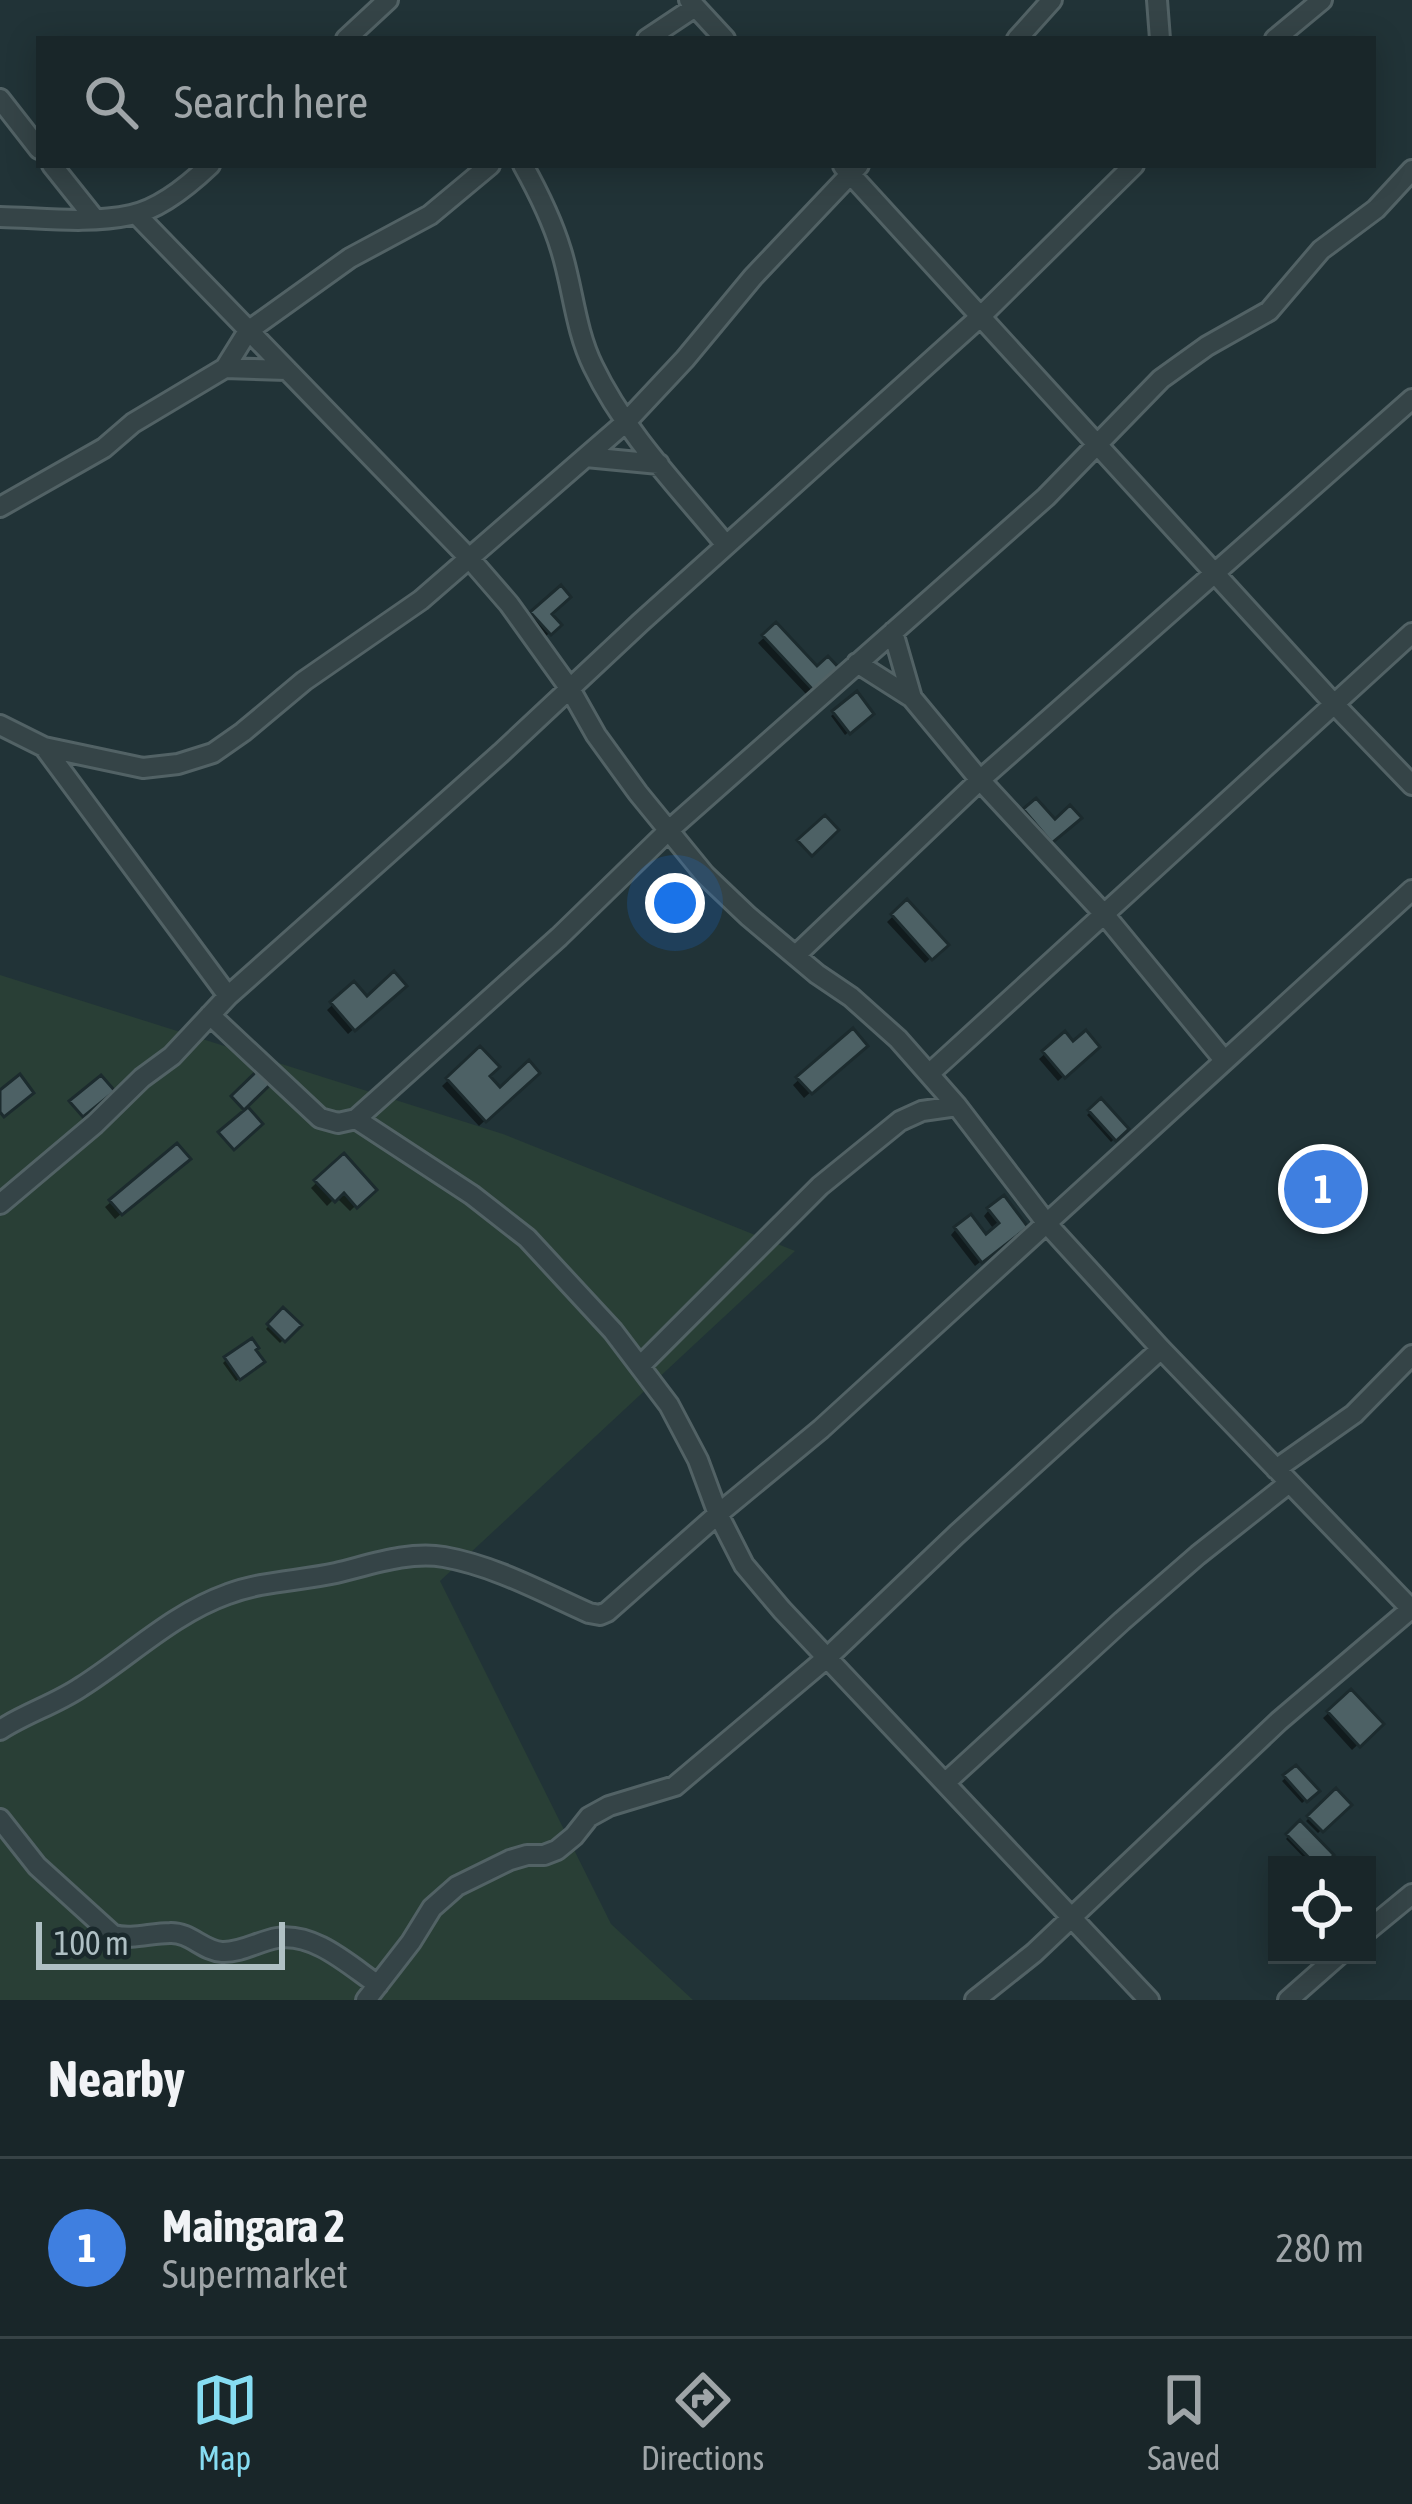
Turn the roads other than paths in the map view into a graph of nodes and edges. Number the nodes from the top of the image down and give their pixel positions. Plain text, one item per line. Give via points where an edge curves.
1 (388, 0) edge
2 (1052, 0) edge
3 (1157, 0) edge
4 (1322, 0) edge
5 (692, 3) edge
6 (349, 36) edge
7 (651, 36) edge
8 (722, 36) edge
9 (1020, 36) edge
10 (1160, 36) edge
11 (1279, 36) edge
12 (0, 99) edge
13 (36, 144) edge
14 (54, 168) edge
15 (207, 168) edge
16 (486, 168) edge
17 (525, 168) edge
18 (850, 168) edge
19 (1131, 168) edge
20 (1412, 170) edge
21 (136, 214) junction
22 (0, 217) edge
23 (95, 219) junction
24 (980, 317) junction
25 (248, 331) junction
26 (225, 368) junction
27 (287, 370) junction
28 (1412, 399) edge
29 (626, 422) junction
30 (1095, 444) junction
31 (586, 457) junction
32 (659, 464) junction
33 (0, 507) edge
34 (726, 545) junction
35 (470, 559) junction
36 (1216, 573) junction
37 (893, 632) junction
38 (1412, 633) edge
39 (857, 662) junction
40 (570, 689) junction
41 (912, 698) junction
42 (1335, 706) junction
43 (0, 725) edge
44 (44, 746) junction
45 (980, 780) junction
46 (1412, 785) edge
47 (668, 831) junction
48 (1412, 890) edge
49 (1104, 914) junction
50 (796, 955) junction
51 (228, 996) junction
52 (210, 1015) junction
53 (1224, 1060) junction
54 (930, 1073) junction
55 (957, 1106) junction
56 (356, 1119) junction
57 (0, 1204) edge
58 (1048, 1225) junction
59 (1161, 1349) junction
60 (1412, 1355) edge
61 (640, 1366) junction
62 (1283, 1476) junction
63 (718, 1514) junction
64 (1412, 1609) edge
65 (829, 1656) junction
66 (0, 1711) edge
67 (28, 1713) junction
68 (0, 1730) edge
69 (946, 1782) junction
70 (0, 1819) edge
71 (1412, 1894) edge
72 (1071, 1916) junction
73 (1376, 1924) edge
74 (1329, 1964) edge
75 (372, 1992) edge
76 (975, 2000) edge
77 (1149, 2000) edge
78 (1288, 2000) edge

1 - 6 street
2 - 9 street
3 - 10 street
4 - 11 street
5 - 7 street
5 - 8 street
12 - 13 street
14 - 23 street
15 - 21 street
16 - 25 street via 430,215 350,258
17 - 29 street via 562,250 592,364
18 - 24 street
18 - 29 street
19 - 24 street
20 - 30 street via 1321,250 1269,311 1161,379
21 - 23 street
21 - 25 street
22 - 23 street
24 - 30 street
24 - 34 street
25 - 26 street
25 - 27 street
26 - 27 street
26 - 33 street
27 - 35 street
28 - 36 street
29 - 31 street
29 - 32 street
30 - 36 street
30 - 37 street
31 - 32 street
31 - 35 street
32 - 34 street
34 - 40 street
35 - 40 street
35 - 44 street via 213,752 143,768
36 - 42 street
36 - 45 street
37 - 39 street
37 - 41 street
38 - 42 street
39 - 41 street
39 - 47 street
40 - 47 street
40 - 51 street
41 - 45 street
42 - 46 street
42 - 49 street
43 - 44 street
44 - 51 street
45 - 49 street
45 - 50 street
47 - 50 street
47 - 56 street
48 - 53 street
49 - 53 street
49 - 54 street
50 - 54 street
51 - 52 street
52 - 56 street via 320,1118
52 - 57 street
53 - 58 street
54 - 55 street
55 - 58 street
55 - 61 street via 900,1121 820,1186
56 - 61 street via 527,1238
58 - 59 street
58 - 63 street
59 - 62 street
59 - 65 street
60 - 62 street
61 - 63 street via 698,1460
62 - 64 street
62 - 69 street
63 - 65 street via 744,1564
63 - 67 street via 599,1615 479,1566 409,1557 221,1596
64 - 72 street
65 - 69 street
65 - 75 street via 675,1786 609,1806 557,1850 510,1860 457,1886
66 - 67 street
67 - 68 street
69 - 72 street
70 - 75 street via 37,1866 113,1935 185,1935 226,1953 296,1938 316,1944
71 - 73 street
72 - 76 street
72 - 77 street
74 - 78 street

